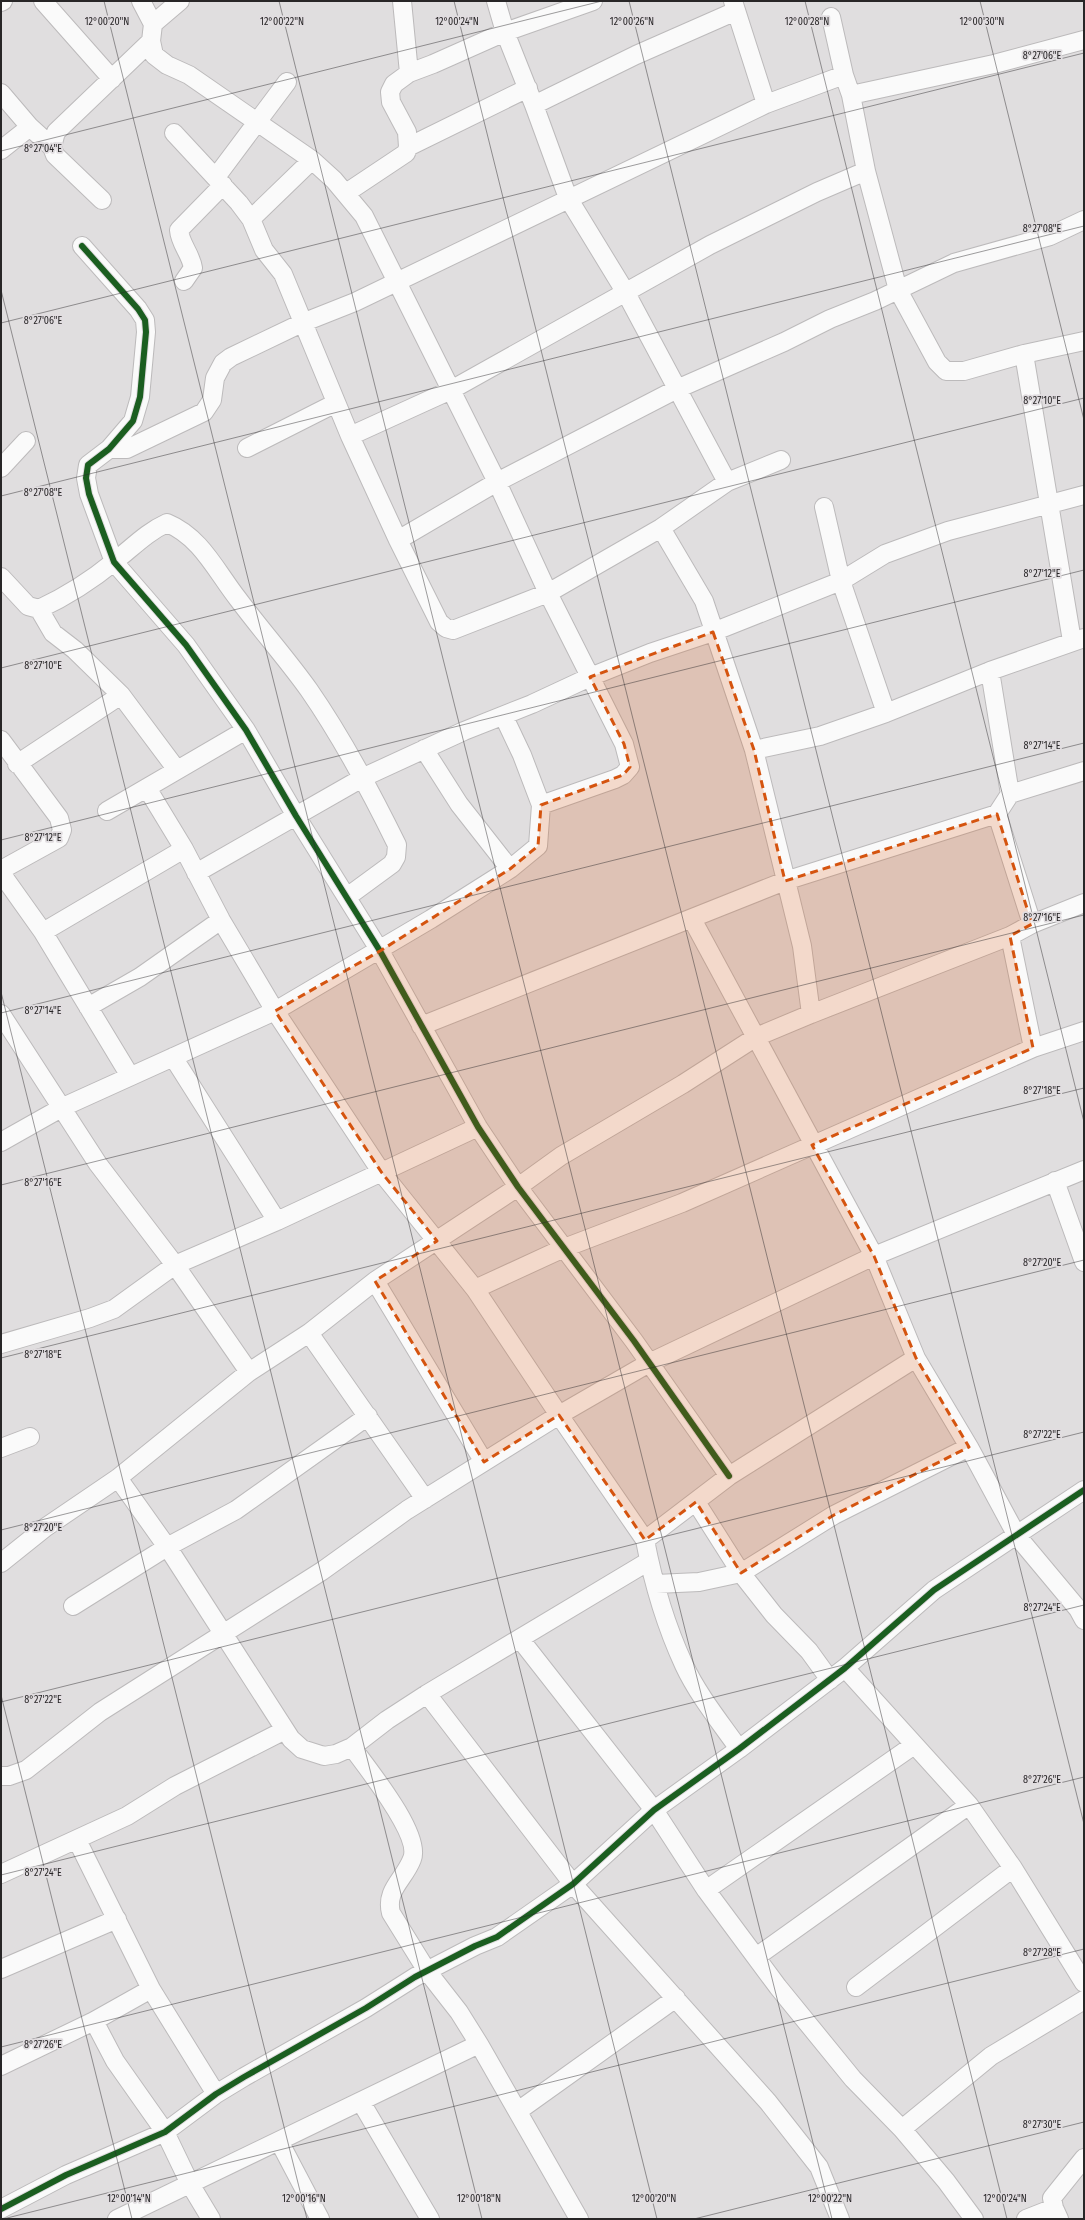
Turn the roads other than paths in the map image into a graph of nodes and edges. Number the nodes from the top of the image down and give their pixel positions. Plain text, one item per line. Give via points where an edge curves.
1 (43, 1) edge
2 (141, 1) edge
3 (180, 1) edge
4 (402, 1) edge
5 (496, 1) edge
6 (593, 1) edge
7 (734, 6) edge
8 (831, 17) dead end
9 (505, 32) junction
10 (152, 33) junction
11 (1084, 40) edge
12 (409, 73) junction
13 (844, 75) junction
14 (112, 79) junction
15 (287, 82) dead end
16 (528, 88) junction
17 (1, 93) edge
18 (851, 95) junction
19 (766, 104) junction
20 (534, 105) junction
21 (257, 122) junction
22 (30, 126) junction
23 (174, 133) dead end
24 (408, 146) junction
25 (52, 147) junction
26 (1, 150) edge
27 (312, 160) junction
28 (866, 171) junction
29 (220, 181) junction
30 (346, 193) junction
31 (568, 198) junction
32 (102, 200) dead end
33 (251, 219) junction
34 (1084, 220) edge
35 (82, 246) dead end
36 (184, 281) dead end
37 (397, 282) junction
38 (898, 290) junction
39 (626, 293) junction
40 (302, 323) junction
41 (1084, 341) edge
42 (1024, 354) junction
43 (678, 389) junction
44 (451, 390) junction
45 (336, 403) junction
46 (350, 436) junction
47 (26, 441) dead end
48 (247, 448) dead end
49 (109, 449) junction
50 (781, 460) dead end
51 (1, 468) edge
52 (497, 482) junction
53 (727, 482) junction
54 (1084, 495) edge
55 (1050, 503) junction
56 (824, 507) dead end
57 (661, 528) junction
58 (398, 540) junction
59 (114, 562) junction
60 (1, 577) edge
61 (841, 581) junction
62 (548, 593) junction
63 (39, 609) junction
64 (713, 632) junction
65 (1078, 640) edge
66 (990, 671) junction
67 (590, 677) junction
68 (121, 695) junction
69 (886, 713) junction
70 (504, 717) junction
71 (246, 730) junction
72 (1, 740) edge
73 (424, 749) junction
74 (754, 750) junction
75 (17, 764) junction
76 (177, 770) junction
77 (1084, 771) edge
78 (364, 778) junction
79 (147, 788) junction
80 (1010, 794) junction
81 (541, 805) junction
82 (107, 811) dead end
83 (998, 814) junction
84 (296, 816) junction
85 (184, 849) junction
86 (510, 869) junction
87 (1, 872) edge
88 (196, 873) junction
89 (785, 881) junction
90 (347, 897) junction
91 (1084, 903) edge
92 (221, 920) junction
93 (692, 920) junction
94 (1032, 924) junction
95 (43, 932) junction
96 (1010, 936) junction
97 (380, 951) junction
98 (88, 1007) junction
99 (275, 1011) junction
100 (1, 1014) edge
101 (811, 1014) junction
102 (421, 1026) junction
103 (1084, 1031) edge
104 (756, 1037) junction
105 (1033, 1048) junction
106 (173, 1057) junction
107 (130, 1076) junction
108 (63, 1107) junction
109 (478, 1127) junction
110 (1, 1142) edge
111 (812, 1145) junction
112 (1084, 1170) edge
113 (382, 1173) junction
114 (1055, 1181) junction
115 (518, 1187) junction
116 (277, 1221) junction
117 (437, 1240) junction
118 (564, 1248) junction
119 (874, 1256) junction
120 (1084, 1262) edge
121 (176, 1265) junction
122 (375, 1281) junction
123 (475, 1289) junction
124 (309, 1333) junction
125 (1, 1344) edge
126 (916, 1358) junction
127 (649, 1363) junction
128 (249, 1372) junction
129 (559, 1415) junction
130 (368, 1416) junction
131 (30, 1437) dead end
132 (969, 1447) junction
133 (1, 1448) edge
134 (484, 1462) junction
135 (729, 1476) junction
136 (118, 1478) junction
137 (1084, 1490) edge
138 (425, 1498) junction
139 (696, 1502) junction
140 (1017, 1536) junction
141 (646, 1540) junction
142 (167, 1547) junction
143 (649, 1562) junction
144 (1, 1563) edge
145 (741, 1573) junction
146 (656, 1584) junction
147 (73, 1606) dead end
148 (1084, 1620) edge
149 (223, 1633) junction
150 (520, 1639) junction
151 (846, 1668) junction
152 (830, 1680) junction
153 (427, 1694) junction
154 (285, 1730) junction
155 (914, 1746) junction
156 (352, 1747) junction
157 (739, 1749) junction
158 (1, 1776) edge
159 (969, 1806) junction
160 (654, 1810) junction
161 (77, 1840) junction
162 (1013, 1868) junction
163 (1, 1874) edge
164 (573, 1884) junction
165 (706, 1890) junction
166 (117, 1919) junction
167 (756, 1957) junction
168 (1, 1969) edge
169 (427, 1971) junction
170 (1084, 1983) edge
171 (856, 1987) dead end
172 (151, 1989) junction
173 (676, 1998) junction
174 (1084, 2000) edge
175 (94, 2021) junction
176 (479, 2044) junction
177 (1, 2066) edge
178 (216, 2094) junction
179 (361, 2102) junction
180 (518, 2111) junction
181 (902, 2129) junction
182 (165, 2132) junction
183 (279, 2141) junction
184 (1084, 2158) edge
185 (190, 2184) junction
186 (1, 2209) edge
187 (1056, 2213) edge
188 (117, 2219) edge
189 (211, 2219) edge
190 (320, 2219) edge
191 (430, 2219) edge
192 (579, 2219) edge
193 (840, 2219) edge
194 (974, 2219) edge
195 (1026, 2219) edge

1 - 14 street
2 - 10 street
3 - 10 street
4 - 12 street
5 - 9 street
6 - 9 street
7 - 19 street
7 - 20 street
8 - 13 street
9 - 12 street
9 - 16 street
10 - 14 street
10 - 21 street via 154,55 167,65 189,75
11 - 18 street via 994,64
12 - 24 street via 394,84 390,92 394,110 407,132
13 - 18 street
13 - 19 street
14 - 25 street via 56,132
15 - 21 street
16 - 20 street
16 - 24 street
17 - 22 street
18 - 28 street
19 - 31 street
20 - 31 street
21 - 27 street
21 - 29 street
22 - 25 street
22 - 26 street
23 - 29 street
24 - 30 street via 406,153
25 - 32 street via 55,155
27 - 30 street
27 - 33 street
28 - 38 street
28 - 39 street via 817,192 710,245
29 - 33 street
29 - 36 street via 179,230 180,238 192,259 193,268
30 - 37 street via 364,216
31 - 37 street
31 - 39 street
33 - 40 street via 264,250 283,274
34 - 38 street via 1050,236 954,263
35 - 49 street via 145,320 140,397 133,421
37 - 40 street
37 - 44 street
38 - 42 street via 937,362 946,371 964,371
38 - 43 street
39 - 43 street
39 - 44 street
40 - 45 street
40 - 49 street via 223,363 215,378 212,400 204,412 127,449
41 - 42 street
42 - 55 street
43 - 52 street
43 - 53 street
44 - 46 street
44 - 52 street
45 - 46 street
45 - 48 street
46 - 58 street
47 - 51 street
49 - 59 street via 88,465 86,478 89,494
50 - 53 street
52 - 58 street
52 - 62 street
53 - 57 street
54 - 55 street
55 - 61 street via 948,531 885,554
55 - 65 street
56 - 61 street
57 - 62 street
57 - 64 street via 704,601
58 - 62 street via 439,622 446,628 453,630
59 - 63 street
59 - 71 street via 186,645
59 - 78 street via 150,531 162,525 168,523 182,529 201,547 237,598 309,690
60 - 63 street via 28,606
61 - 64 street
61 - 69 street
62 - 67 street
63 - 68 street via 53,633 75,650
64 - 67 street
64 - 74 street
65 - 66 street
66 - 69 street
66 - 80 street
67 - 70 street
67 - 81 street via 624,744 630,767 615,779
68 - 75 street
68 - 76 street
69 - 74 street via 820,736
70 - 73 street
70 - 81 street
71 - 76 street
71 - 84 street
72 - 75 street
73 - 78 street
73 - 86 street via 460,804
74 - 89 street
75 - 87 street via 59,818 62,830 59,838
76 - 79 street
77 - 80 street
78 - 84 street
78 - 90 street via 397,845 396,856 392,864
79 - 82 street
79 - 85 street
80 - 83 street
81 - 86 street via 538,846
83 - 89 street
83 - 94 street
84 - 88 street
84 - 90 street
85 - 88 street
85 - 95 street
86 - 97 street
87 - 95 street
88 - 92 street
89 - 93 street
89 - 101 street via 802,946
90 - 97 street
91 - 94 street
92 - 98 street via 140,977
92 - 99 street
93 - 102 street
93 - 104 street
94 - 96 street
95 - 98 street
96 - 101 street
96 - 105 street
97 - 99 street
97 - 102 street
98 - 107 street
99 - 106 street
99 - 113 street
100 - 108 street
101 - 104 street
102 - 109 street
103 - 105 street
104 - 111 street
104 - 115 street via 561,1156
105 - 111 street
106 - 107 street
106 - 116 street
107 - 108 street
108 - 110 street
108 - 121 street via 98,1164
109 - 113 street
109 - 115 street
111 - 118 street via 682,1203
111 - 119 street
112 - 114 street
113 - 116 street
113 - 117 street
114 - 119 street
114 - 120 street
115 - 117 street
115 - 118 street
116 - 121 street
117 - 122 street
117 - 123 street
118 - 123 street
118 - 127 street
119 - 126 street
119 - 127 street
121 - 125 street via 114,1309
121 - 128 street
122 - 124 street
122 - 134 street
123 - 129 street
124 - 128 street
124 - 130 street
126 - 132 street
126 - 135 street
127 - 129 street
127 - 135 street
128 - 136 street
129 - 134 street
129 - 141 street
130 - 138 street
130 - 142 street via 236,1510
131 - 133 street
132 - 140 street
132 - 145 street via 834,1515
134 - 138 street
135 - 139 street
136 - 142 street
136 - 144 street via 46,1527
137 - 140 street
138 - 149 street via 322,1571
139 - 141 street
139 - 145 street
140 - 148 street via 1078,1609
140 - 151 street via 992,1549 934,1590
141 - 143 street
142 - 147 street
142 - 149 street
143 - 146 street
143 - 150 street
145 - 146 street via 699,1582
145 - 152 street via 774,1615 809,1651
146 - 157 street via 666,1620 684,1665
149 - 154 street
149 - 158 street via 100,1712 26,1770
150 - 153 street
150 - 160 street
151 - 152 street
151 - 155 street
152 - 157 street
153 - 156 street
153 - 164 street
154 - 156 street via 302,1748 324,1756
154 - 161 street via 175,1786 127,1816
155 - 159 street
155 - 165 street
156 - 169 street via 413,1840 413,1858 388,1902 391,1913
157 - 160 street
159 - 162 street
159 - 167 street
160 - 164 street
160 - 165 street
161 - 163 street
161 - 166 street
162 - 170 street
162 - 171 street
164 - 169 street via 496,1937
164 - 173 street
165 - 167 street
166 - 168 street
166 - 172 street
167 - 181 street via 853,2078
169 - 176 street via 459,2012
169 - 178 street
172 - 175 street
172 - 178 street
173 - 180 street
173 - 193 street via 768,2102 819,2167
174 - 181 street via 991,2056
175 - 177 street
175 - 182 street via 115,2061
176 - 179 street
176 - 180 street
178 - 182 street
179 - 183 street
179 - 191 street
180 - 192 street
181 - 194 street
182 - 185 street
182 - 186 street via 66,2175
183 - 185 street
183 - 190 street
184 - 187 street via 1052,2198
185 - 188 street
185 - 189 street
187 - 195 street

